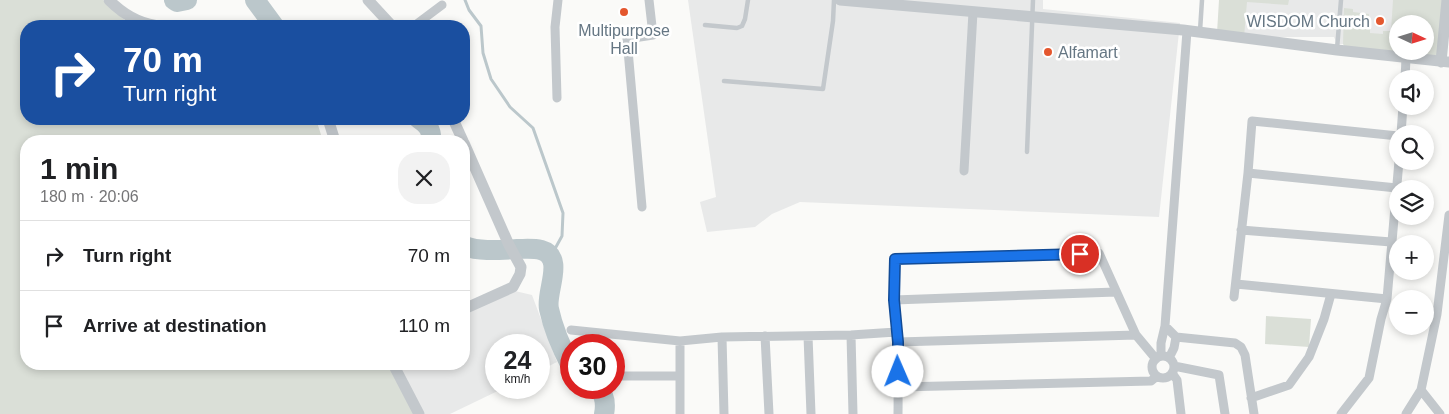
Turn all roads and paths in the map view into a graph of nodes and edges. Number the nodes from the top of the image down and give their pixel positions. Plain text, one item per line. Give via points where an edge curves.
1 (109, 0) edge
2 (368, 0) edge
3 (558, 0) edge
4 (649, 0) edge
5 (748, 0) edge
6 (834, 0) edge
7 (840, 0) edge
8 (1033, 0) edge
9 (1202, 0) edge
10 (1341, 0) edge
11 (1447, 0) edge
12 (911, 3) edge
13 (442, 5) dead end
14 (973, 12) junction
15 (1032, 17) junction
16 (137, 20) edge
17 (386, 20) edge
18 (422, 20) edge
19 (705, 25) dead end
20 (1186, 30) junction
21 (1200, 32) junction
22 (1337, 50) junction
23 (1389, 56) edge
24 (1426, 60) edge
25 (1445, 62) edge
26 (724, 81) dead end
27 (557, 98) dead end
28 (1389, 135) edge
29 (1027, 152) dead end
30 (470, 158) edge
31 (964, 171) dead end
32 (1248, 173) junction
33 (1389, 187) edge
34 (642, 207) dead end
35 (1449, 215) edge
36 (1241, 230) junction
37 (1389, 242) edge
38 (1389, 270) edge
39 (1236, 284) junction
40 (1116, 292) junction
41 (1331, 294) junction
42 (1234, 297) dead end
43 (1387, 299) junction
44 (894, 300) junction
45 (470, 306) edge
46 (1165, 326) junction
47 (571, 330) dead end
48 (896, 332) junction
49 (851, 334) junction
50 (1136, 335) junction
51 (764, 336) junction
52 (808, 336) junction
53 (722, 337) junction
54 (1176, 337) junction
55 (680, 341) junction
56 (898, 342) junction
57 (1166, 362) junction
58 (396, 370) edge
59 (625, 376) edge
60 (679, 376) junction
61 (1157, 376) junction
62 (899, 388) junction
63 (1420, 390) junction
64 (1251, 398) junction
65 (419, 414) edge
66 (680, 414) edge
67 (724, 414) edge
68 (769, 414) edge
69 (811, 414) edge
70 (853, 414) edge
71 (898, 414) edge
72 (1181, 414) edge
73 (1225, 414) edge
74 (1254, 414) edge
75 (1341, 414) edge
76 (1406, 414) edge
77 (1440, 414) edge

1 - 16 street
2 - 17 street
3 - 27 street via 555,27
4 - 34 street via 653,35 628,39
5 - 19 lane via 742,26
6 - 26 lane via 823,90
7 - 12 street
8 - 15 lane
9 - 21 lane
10 - 22 lane
11 - 25 street
12 - 14 street
13 - 18 street
14 - 15 street
14 - 31 street
15 - 20 street
15 - 29 lane
20 - 21 street
20 - 46 street
21 - 22 street
22 - 23 street
24 - 25 street
28 - 32 street via 1252,121
30 - 45 street via 521,266 514,287
32 - 33 street
32 - 36 street
35 - 63 street via 1437,314
36 - 37 street
36 - 39 street
38 - 43 street
39 - 41 street
39 - 42 street
40 - 44 street
40 - 44 street via 1098,253 895,259
40 - 50 street
41 - 43 street
41 - 64 street via 1309,357 1289,385
43 - 75 street via 1369,378
44 - 48 street
46 - 54 street
46 - 57 street via 1160,343
47 - 55 street
48 - 49 street
48 - 56 street
49 - 52 street
49 - 70 street
50 - 56 street
50 - 57 street
51 - 52 street
51 - 53 street
51 - 68 street
52 - 69 street
53 - 55 street
53 - 67 street
54 - 57 street
54 - 64 street via 1235,343 1241,347 1246,355
55 - 60 street
56 - 62 street
57 - 61 street via 1165,378
57 - 61 street via 1153,362
57 - 72 street via 1177,380
57 - 73 street via 1219,375
58 - 65 street
59 - 60 street
60 - 66 street
61 - 62 street via 1151,381
62 - 71 street
63 - 76 street
63 - 77 street
64 - 74 street

